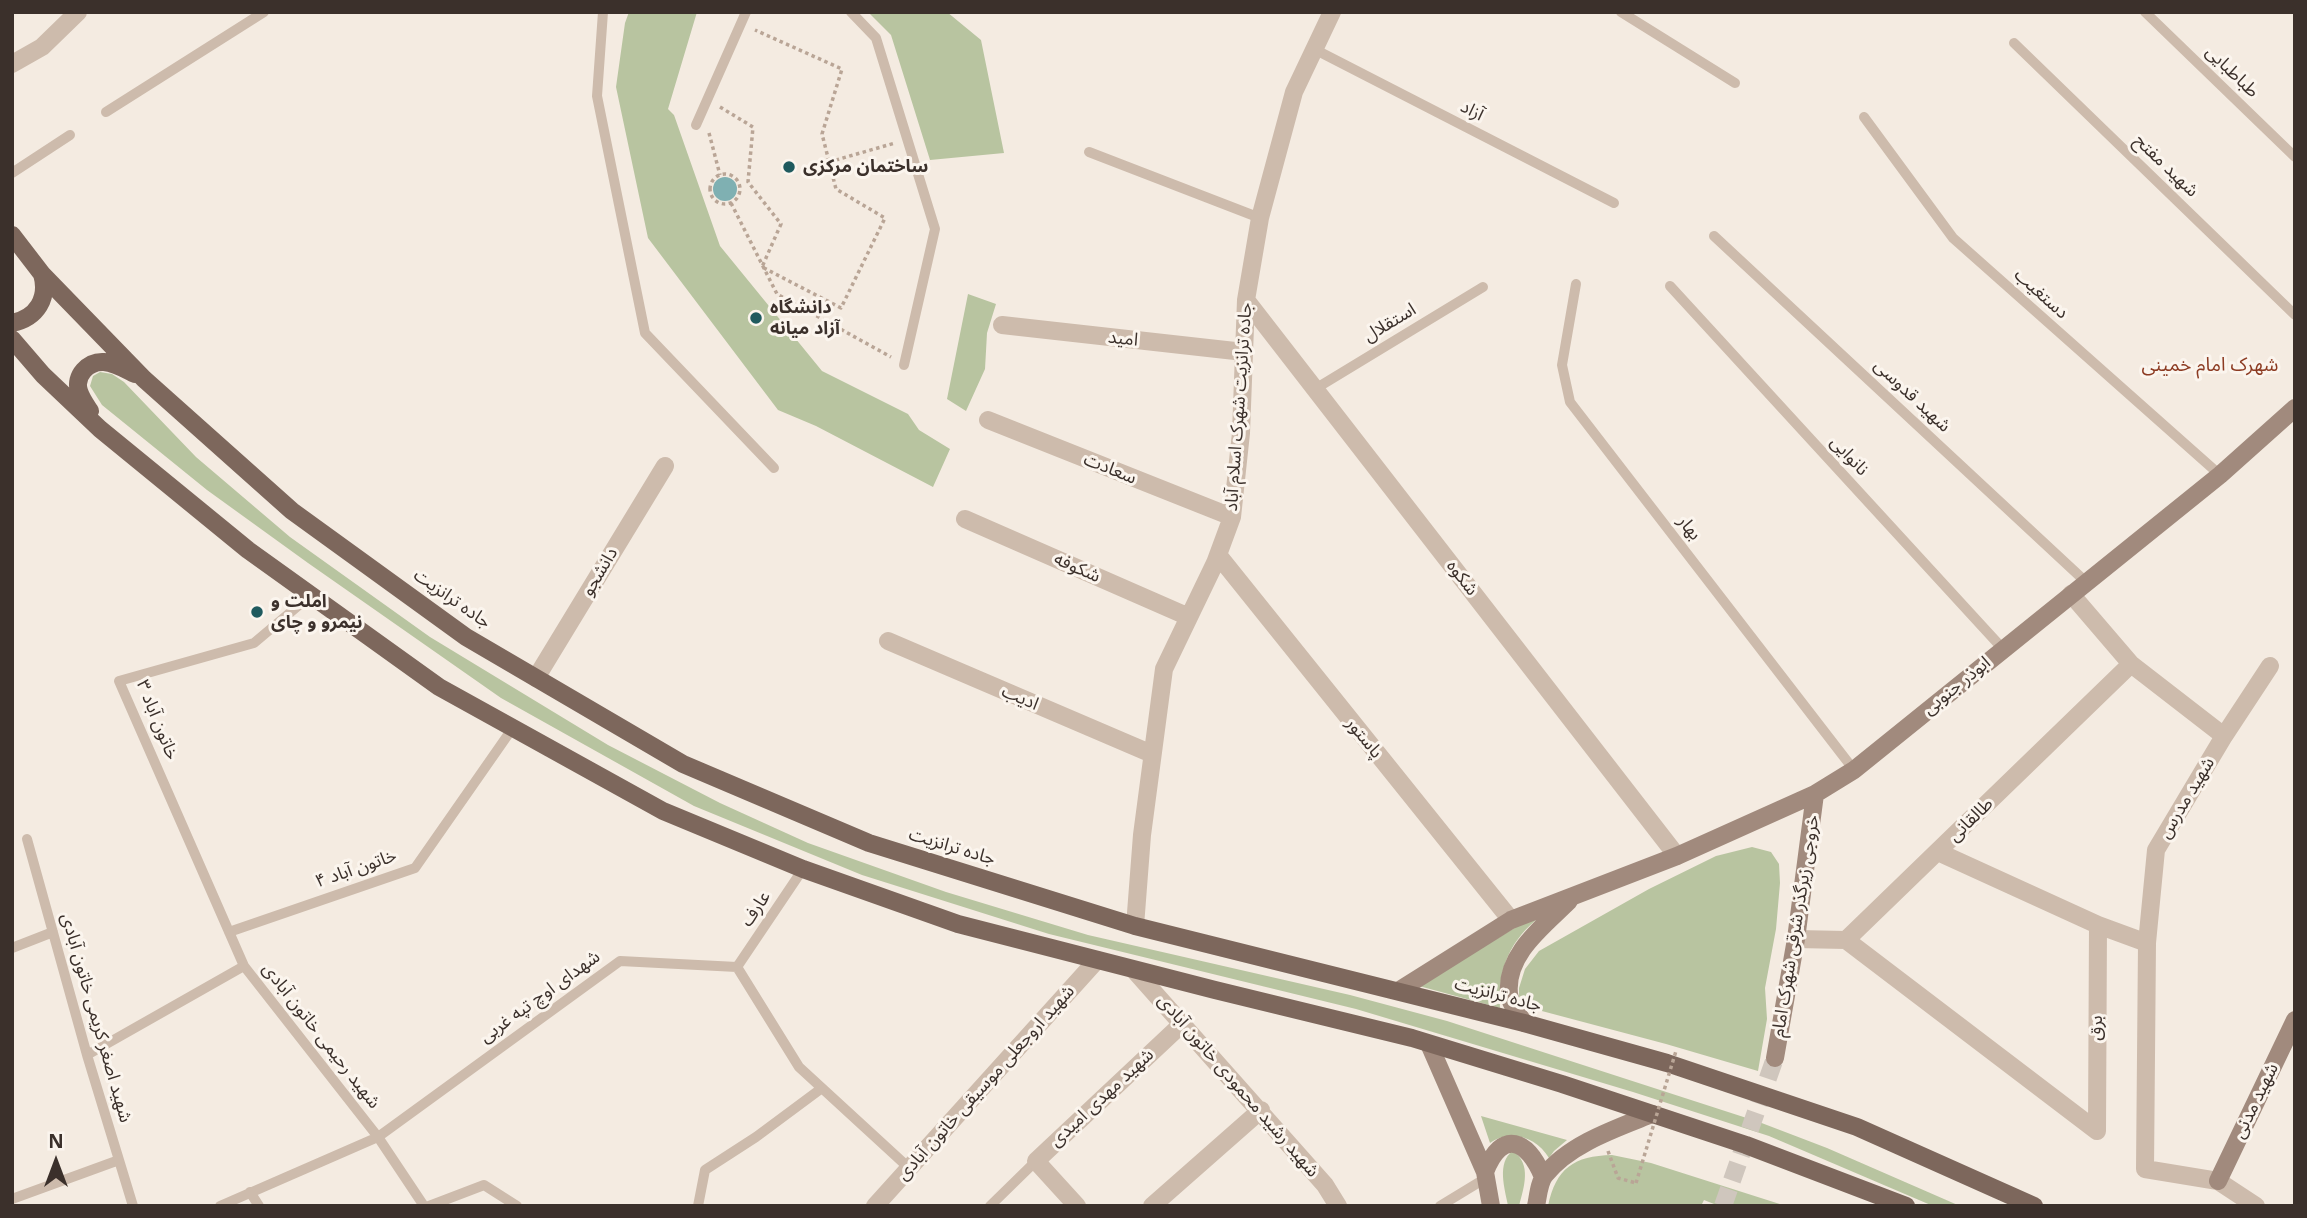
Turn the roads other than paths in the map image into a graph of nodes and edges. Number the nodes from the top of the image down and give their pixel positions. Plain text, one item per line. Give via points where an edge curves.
1 (78, 12) edge
2 (264, 12) edge
3 (603, 12) edge
4 (746, 12) edge
5 (851, 12) edge
6 (1332, 12) edge
7 (1621, 12) edge
8 (2145, 12) edge
9 (2014, 43) dead end
10 (1314, 49) junction
11 (12, 64) edge
12 (1735, 83) dead end
13 (106, 112) dead end
14 (1864, 117) dead end
15 (696, 125) dead end
16 (69, 135) dead end
17 (1089, 152) dead end
18 (2295, 157) edge
19 (12, 173) edge
20 (1614, 203) dead end
21 (1260, 218) junction
22 (12, 235) edge
23 (1714, 236) dead end
24 (41, 274) junction
25 (1576, 284) dead end
26 (1670, 286) dead end
27 (1483, 287) dead end
28 (1246, 300) junction
29 (2295, 314) edge
30 (12, 323) edge
31 (1002, 325) dead end
32 (12, 339) edge
33 (1244, 352) junction
34 (904, 365) road end
35 (144, 379) junction
36 (1315, 389) junction
37 (2295, 408) edge
38 (988, 420) dead end
39 (100, 429) junction
40 (665, 466) dead end
41 (774, 468) dead end
42 (2220, 475) junction
43 (1232, 517) junction
44 (965, 519) dead end
45 (1218, 555) junction
46 (2086, 582) junction
47 (2071, 594) junction
48 (311, 595) junction
49 (1189, 617) junction
50 (888, 641) dead end
51 (2003, 649) junction
52 (2131, 664) junction
53 (2270, 666) dead end
54 (536, 678) junction
55 (512, 729) junction
56 (2224, 736) junction
57 (1153, 754) junction
58 (1854, 770) junction
59 (1815, 794) junction
60 (27, 839) dead end
61 (1938, 852) junction
62 (1677, 856) junction
63 (803, 869) junction
64 (1577, 894) junction
65 (1511, 920) junction
66 (2098, 925) junction
67 (1135, 926) junction
68 (53, 932) junction
69 (229, 932) junction
70 (1796, 939) junction
71 (1846, 940) junction
72 (2147, 943) junction
73 (12, 948) edge
74 (1097, 960) junction
75 (244, 966) junction
76 (737, 967) junction
77 (1135, 970) junction
78 (1398, 991) junction
79 (2295, 1020) edge
80 (1183, 1023) junction
81 (1524, 1023) junction
82 (1429, 1044) junction
83 (87, 1055) junction
84 (1775, 1058) tunnel mouth
85 (822, 1088) junction
86 (1261, 1110) junction
87 (1652, 1114) junction
88 (378, 1137) junction
89 (119, 1160) junction
90 (1036, 1161) junction
91 (909, 1168) junction
92 (1486, 1175) junction
93 (1543, 1177) junction
94 (2218, 1181) junction
95 (250, 1192) junction
96 (12, 1199) edge
97 (133, 1206) edge
98 (219, 1206) edge
99 (259, 1206) edge
100 (427, 1206) edge
101 (517, 1206) edge
102 (698, 1206) edge
103 (875, 1206) edge
104 (990, 1206) edge
105 (1077, 1206) edge
106 (1152, 1206) edge
107 (1338, 1206) edge
108 (1440, 1206) edge
109 (1491, 1206) edge
110 (1536, 1206) edge
111 (1906, 1206) edge
112 (2034, 1206) edge
113 (2256, 1206) edge

1 - 11 street via 42,47
2 - 13 lane
3 - 41 lane via 597,96 645,333
4 - 15 lane
5 - 34 lane via 876,38 935,229
6 - 10 street, جاده ترانزیت شهرک اسلام آباد
7 - 12 lane
8 - 18 lane, طباطبایی
9 - 29 lane, شهید مفتح
10 - 20 lane, آزاد
10 - 21 street, جاده ترانزیت شهرک اسلام آباد via 1294,92
14 - 42 lane, دستغیب via 1953,239
16 - 19 lane
17 - 21 lane
21 - 28 street, جاده ترانزیت شهرک اسلام آباد
22 - 24 main road, جاده ترانزیت
23 - 46 lane, شهید قدوسی
24 - 30 main road via 45,289 40,306 29,318
24 - 35 main road, جاده ترانزیت
25 - 58 lane, بهار via 1562,365 1570,402
26 - 51 lane, نانوایی
27 - 36 lane, استقلال
28 - 33 street, جاده ترانزیت شهرک اسلام آباد
28 - 36 street, شکوه
31 - 33 street, امید
32 - 39 main road
33 - 43 street, جاده ترانزیت شهرک اسلام آباد
35 - 39 main road via 104,362 82,372 78,390
35 - 54 main road, جاده ترانزیت via 292,510 466,637
36 - 62 street, شکوه
37 - 42 street, ابوذر جنوبی
38 - 43 street, سعادت
39 - 48 main road via 248,550
40 - 54 street, دانشجو
42 - 46 street, ابوذر جنوبی
43 - 45 street, جاده ترانزیت شهرک اسلام آباد
44 - 49 street, شکوفه
45 - 49 street, جاده ترانزیت شهرک اسلام آباد
45 - 65 street, پاستور
46 - 47 street, ابوذر جنوبی
47 - 51 street, ابوذر جنوبی
47 - 52 street
48 - 55 main road via 439,687
48 - 69 lane, خاتون آباد ۳ via 254,643 119,681
49 - 57 street, جاده ترانزیت شهرک اسلام آباد via 1164,669
50 - 57 street, ادیب
51 - 58 street, ابوذر جنوبی
52 - 56 street
52 - 61 street, طالقانی
53 - 56 street, شهید مدرس
54 - 67 main road, جاده ترانزیت via 683,764 869,843
55 - 63 main road via 663,811
55 - 69 lane, خاتون آباد ۴ via 415,868
56 - 72 street, شهید مدرس via 2156,850
57 - 67 street, جاده ترانزیت شهرک اسلام آباد
58 - 59 street, ابوذر جنوبی
59 - 62 street, ابوذر جنوبی
59 - 70 street, خروجی زیرگذر شرقی شهرک امام
60 - 68 lane, شهید اصغر کریمی خاتون آبادی
61 - 66 street
61 - 71 street, طالقانی
62 - 64 street, ابوذر جنوبی
63 - 74 main road via 958,924
63 - 76 lane, عارف
64 - 65 street, ابوذر جنوبی
64 - 81 street via 1525,944 1517,958 1509,996
65 - 78 street, ابوذر جنوبی
66 - 71 street, برق via 2097,1131
66 - 72 street
67 - 78 main road, جاده ترانزیت
68 - 73 lane
68 - 83 lane, شهید اصغر کریمی خاتون آبادی
69 - 75 lane, خاتون آباد ۳
70 - 71 street
70 - 84 street, خروجی زیرگذر شرقی شهرک امام
72 - 94 street, شهید مدرس via 2145,1169
74 - 77 main road
74 - 91 street, شهید اروجعلی موسیقی خاتون آبادی
75 - 83 lane, شهید رحیمی خاتون آبادی
75 - 88 lane, شهید رحیمی خاتون آبادی
76 - 85 lane via 799,1067
76 - 88 lane, شهدای اوچ تپه غربی via 620,961
77 - 80 street, شهید رشید محمودی خاتون آبادی
77 - 82 main road
78 - 81 main road, جاده ترانزیت
79 - 94 street, شهید مدنی
80 - 86 street, شهید رشید محمودی خاتون آبادی
80 - 90 street, شهید مهدی امیدی
81 - 112 main road, جاده ترانزیت via 1667,1063 1857,1127
82 - 87 main road
82 - 92 street
83 - 89 lane, شهید اصغر کریمی خاتون آبادی
85 - 91 lane
85 - 102 lane via 705,1170
86 - 106 street
86 - 107 street, شهید رشید محمودی خاتون آبادی
87 - 93 street via 1602,1134
87 - 111 main road
88 - 95 lane, شهدای اوچ تپه غربی
88 - 100 lane, شهید رحیمی خاتون آبادی
89 - 96 lane
89 - 97 lane, شهید اصغر کریمی خاتون آبادی
90 - 104 lane
90 - 105 street, شهید مهدی امیدی
91 - 103 street, شهید اروجعلی موسیقی خاتون آبادی
92 - 93 street via 1496,1151 1504,1145 1517,1145 1526,1148
92 - 108 lane
92 - 109 street
93 - 110 street
94 - 113 street
95 - 98 lane, شهدای اوچ تپه غربی
95 - 99 lane
100 - 101 lane via 484,1185

